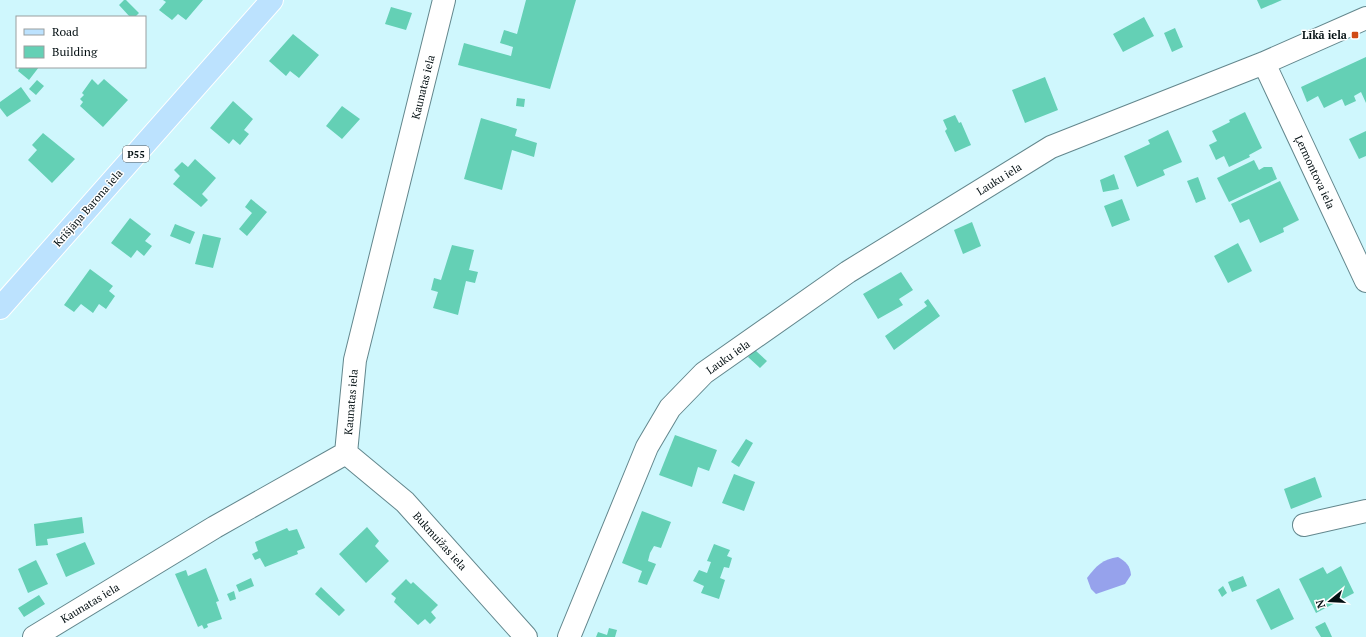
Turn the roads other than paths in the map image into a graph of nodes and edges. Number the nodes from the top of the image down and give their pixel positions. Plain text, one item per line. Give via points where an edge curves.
1 (272, 0) edge
2 (444, 0) edge
3 (1366, 18) edge
4 (1264, 63) junction
5 (1366, 281) edge
6 (0, 308) edge
7 (346, 453) junction
8 (1366, 512) edge
9 (1304, 525) dead end
10 (34, 637) edge
11 (526, 637) edge
12 (569, 637) edge

1 - 6 main road, Krišjāņa Barona iela / P55
2 - 7 street, Kaunatas iela via 355,360
3 - 4 street, Lauku iela
4 - 5 street, Ļermontova iela
4 - 12 street, Lauku iela via 1051,146 848,272 704,373 670,408 646,447
7 - 10 street, Kaunatas iela via 215,526
7 - 11 street, Bukmuižas iela via 404,502
8 - 9 street

